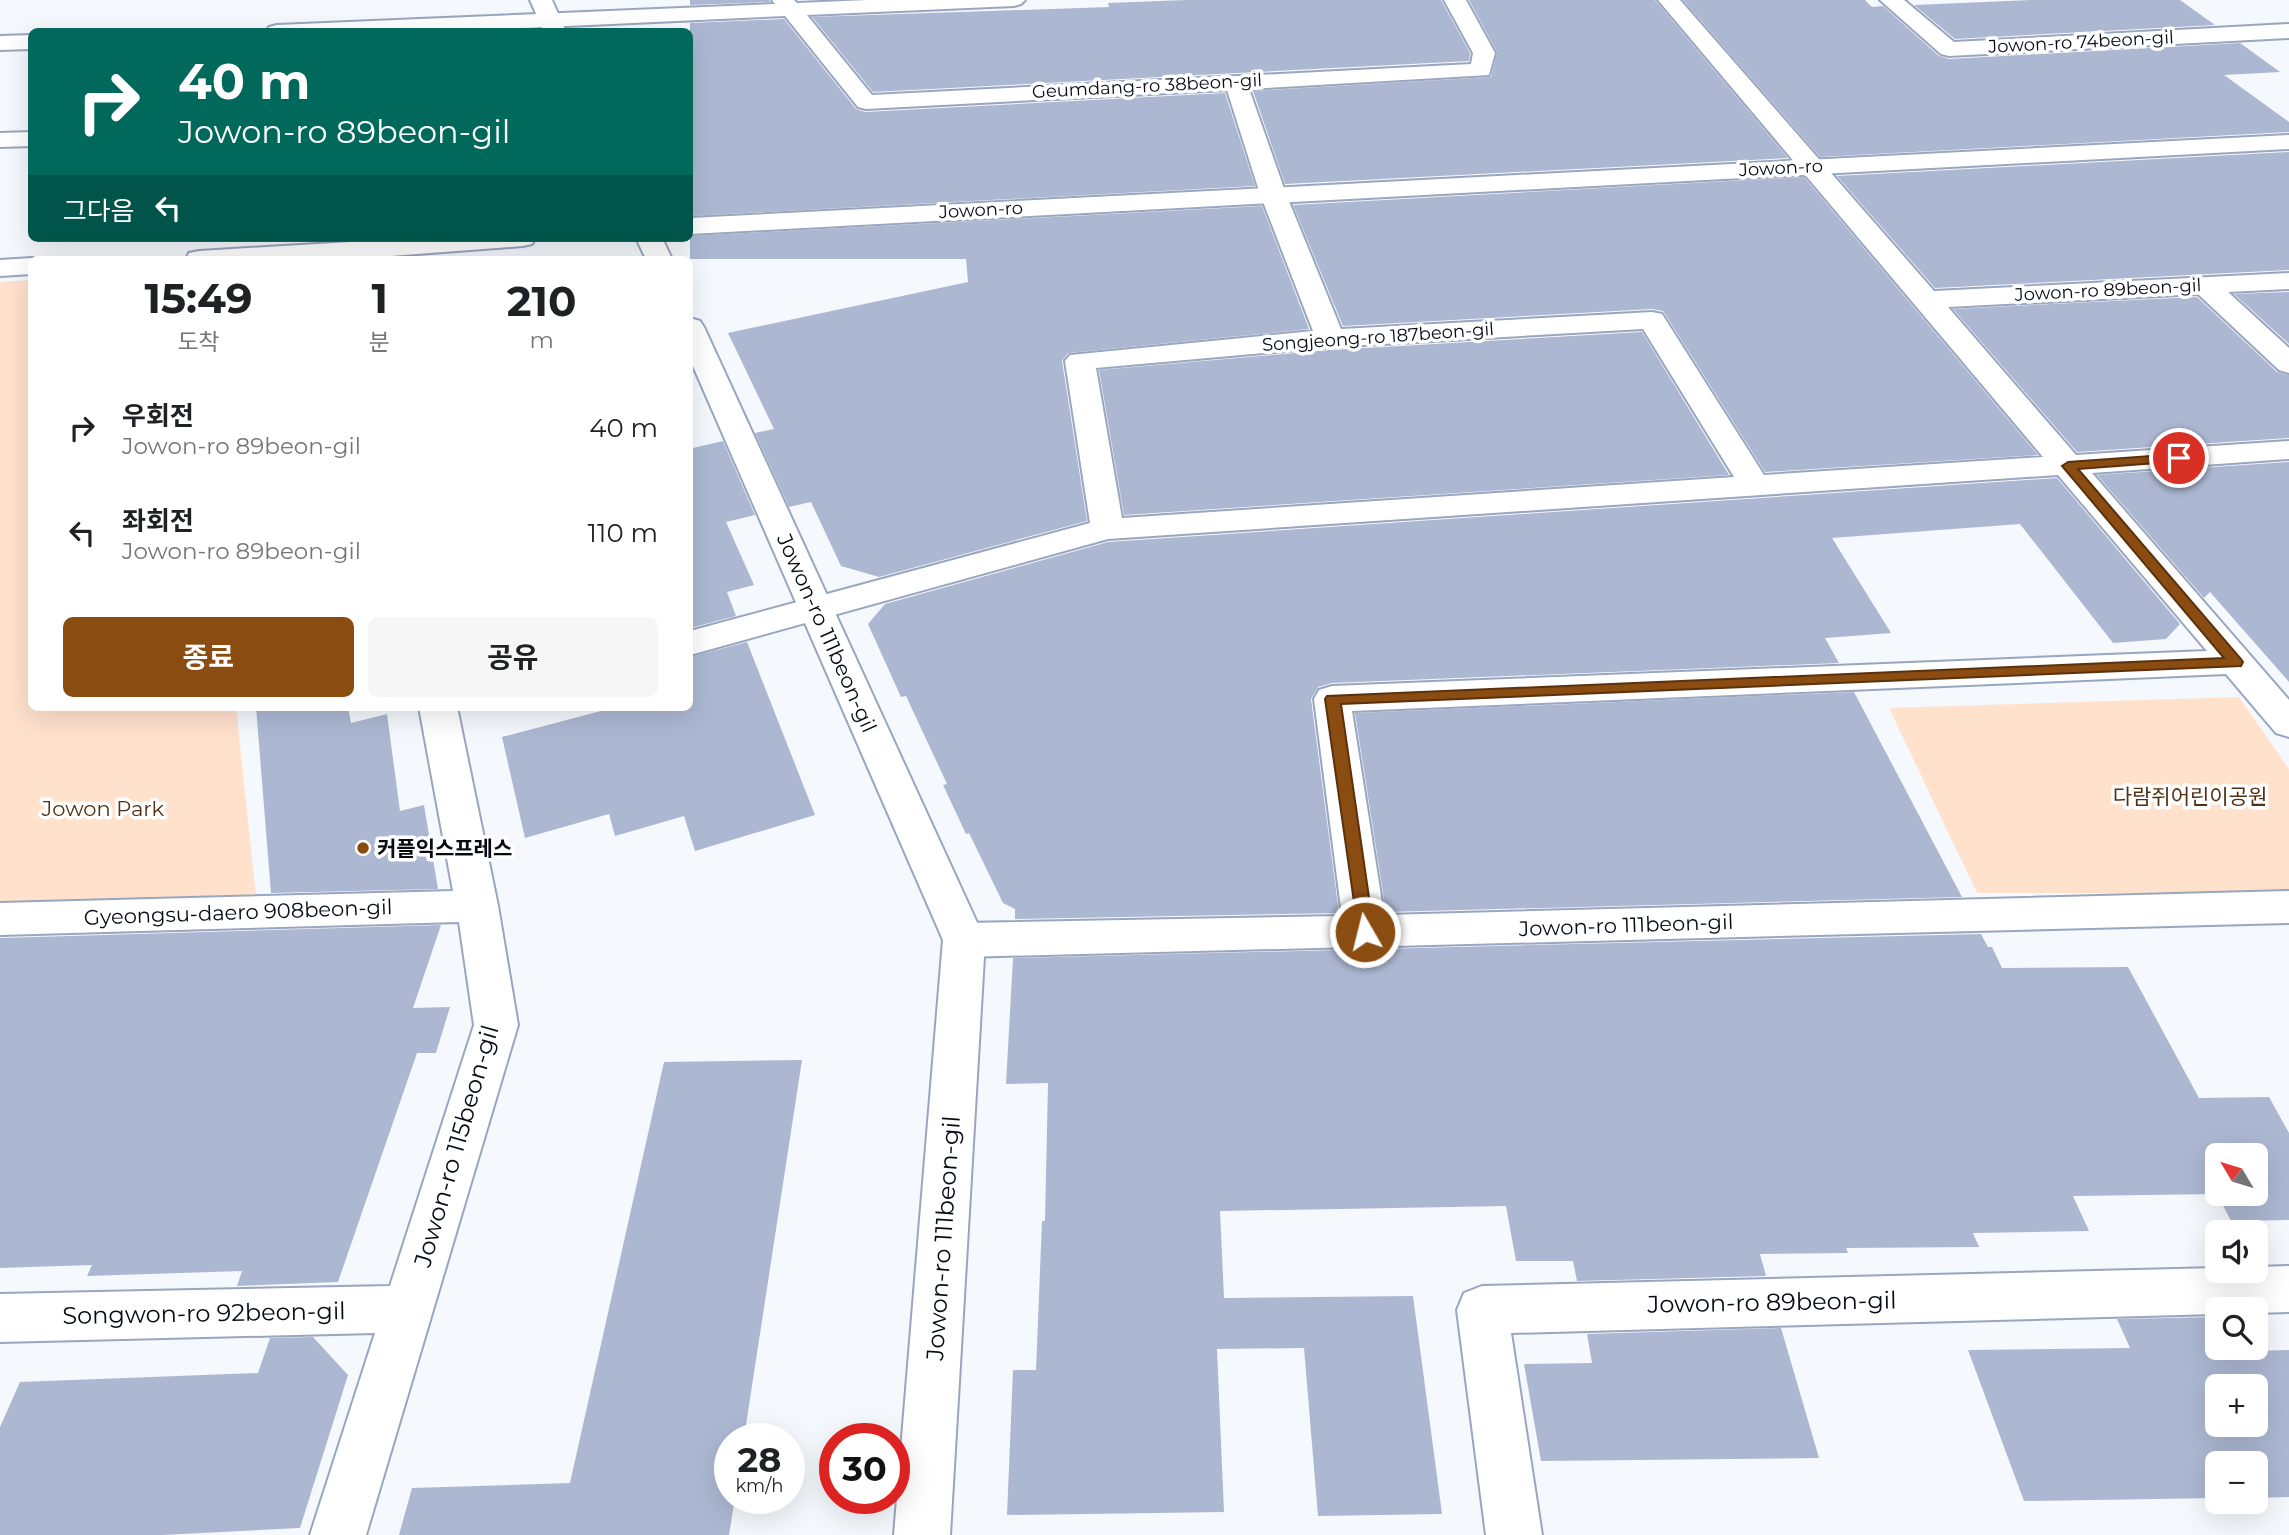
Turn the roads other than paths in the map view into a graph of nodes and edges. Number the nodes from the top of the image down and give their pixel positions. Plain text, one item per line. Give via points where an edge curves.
1 (541, 0) edge
2 (1014, 0) edge
3 (1455, 0) edge
4 (1669, 0) edge
5 (1891, 0) edge
6 (786, 5) edge
7 (552, 26) edge
8 (460, 28) edge
9 (2289, 31) edge
10 (28, 42) edge
11 (0, 43) edge
12 (1235, 81) junction
13 (28, 139) edge
14 (0, 140) edge
15 (2289, 142) edge
16 (1813, 166) junction
17 (1273, 194) junction
18 (693, 226) edge
19 (479, 242) edge
20 (324, 256) edge
21 (28, 266) edge
22 (0, 268) edge
23 (2289, 281) edge
24 (2204, 285) junction
25 (1928, 300) junction
26 (693, 334) edge
27 (1331, 338) junction
28 (2289, 364) edge
29 (2289, 450) edge
30 (2068, 466) junction
31 (1755, 486) junction
32 (1107, 529) junction
33 (817, 610) junction
34 (693, 642) edge
35 (2236, 662) junction
36 (441, 711) edge
37 (2289, 724) edge
38 (477, 906) junction
39 (2289, 907) edge
40 (0, 919) edge
41 (1365, 932) junction
42 (964, 940) junction
43 (2289, 1289) edge
44 (408, 1309) junction
45 (0, 1318) edge
46 (338, 1535) edge
47 (922, 1535) edge
48 (1514, 1535) edge

1 - 7 street
2 - 6 street
3 - 12 street, Geumdang-ro 38beon-gil via 1484,53 1481,70
4 - 16 street
5 - 9 street, Jowon-ro 74beon-gil via 1949,49
6 - 7 street
6 - 12 street, Geumdang-ro 38beon-gil via 866,102
7 - 8 street
10 - 11 street
12 - 17 street
13 - 14 street
15 - 16 street, Jowon-ro
16 - 17 street, Jowon-ro
16 - 25 street
17 - 18 street, Jowon-ro
17 - 27 street
19 - 20 street
21 - 22 street
23 - 24 street, Jowon-ro 89beon-gil
24 - 25 street, Jowon-ro 89beon-gil
24 - 28 street
25 - 30 street
26 - 33 street, Jowon-ro 111beon-gil
27 - 31 street, Songjeong-ro 187beon-gil via 1652,320
27 - 32 street, Songjeong-ro 187beon-gil via 1080,361
29 - 30 street
30 - 31 street
30 - 35 street
31 - 32 street
32 - 33 street
33 - 34 street
33 - 42 street, Jowon-ro 111beon-gil
35 - 37 street
35 - 41 street via 1332,699
36 - 38 street, Jowon-ro 115beon-gil
38 - 40 street, Gyeongsu-daero 908beon-gil
38 - 44 street, Jowon-ro 115beon-gil via 496,1026
39 - 41 street, Jowon-ro 111beon-gil
41 - 42 street, Jowon-ro 111beon-gil
42 - 47 street, Jowon-ro 111beon-gil
43 - 48 street, Jowon-ro 89beon-gil via 1482,1310
44 - 45 street, Songwon-ro 92beon-gil
44 - 46 street, Jowon-ro 115beon-gil

